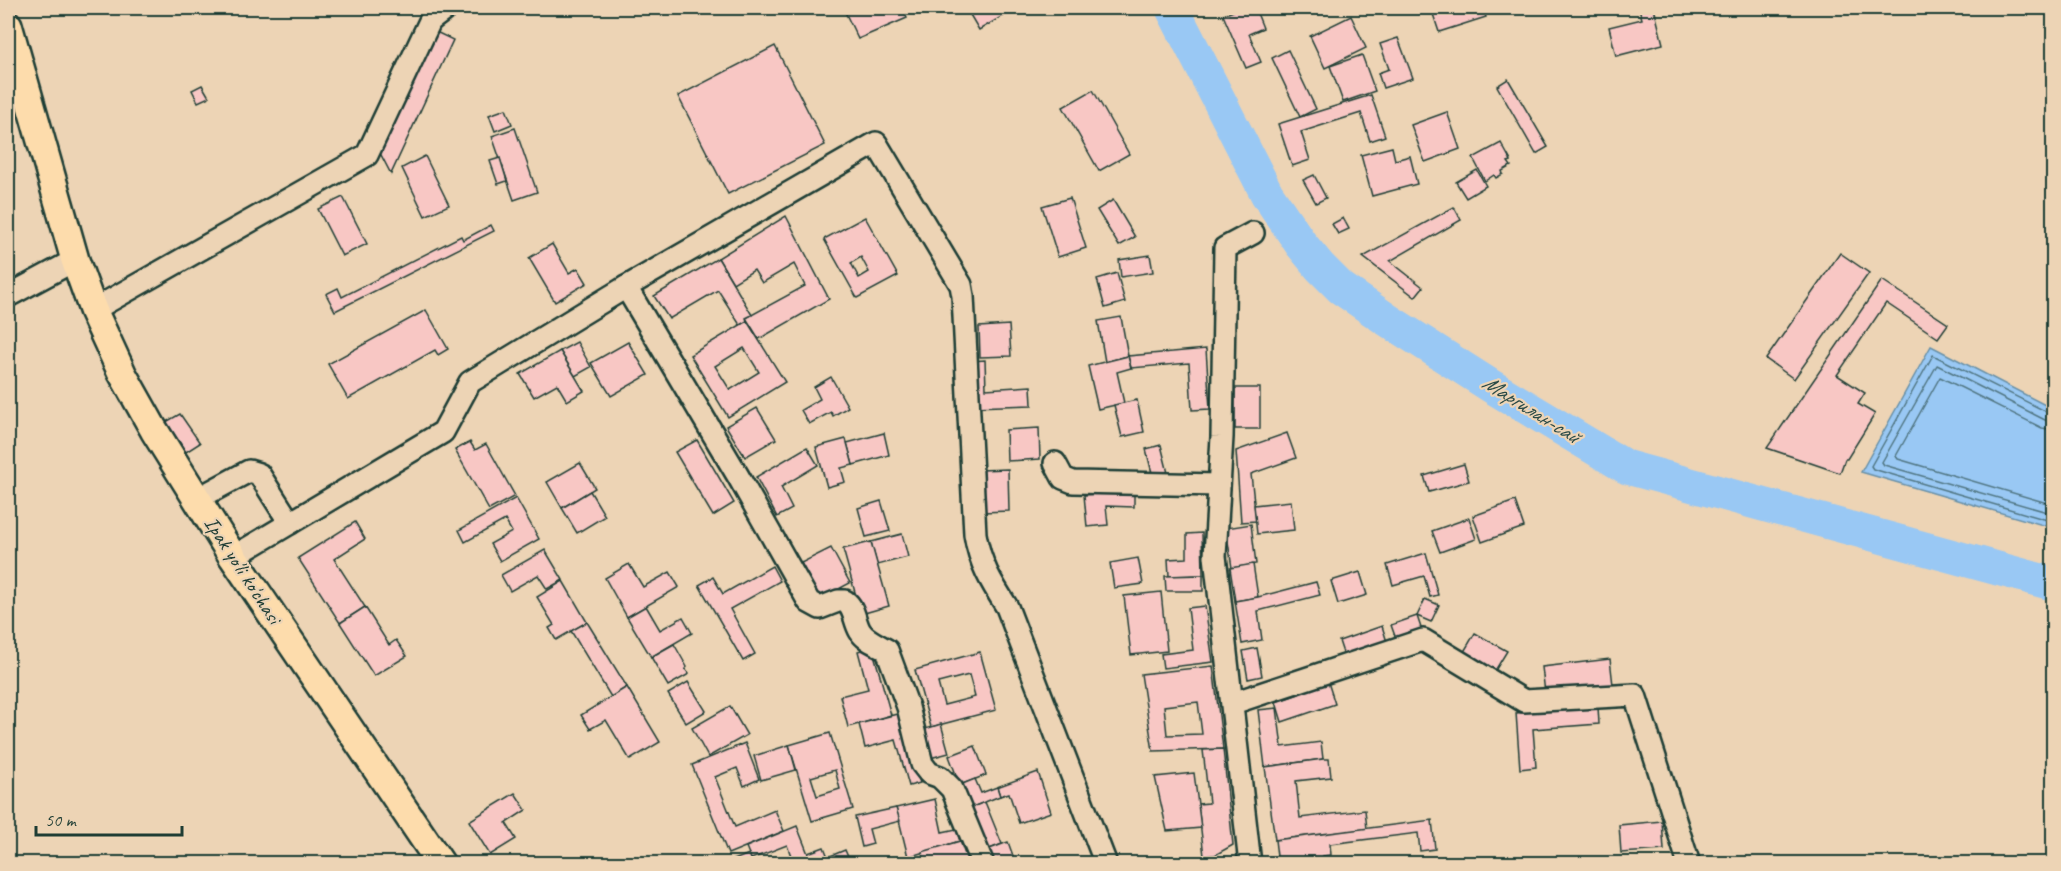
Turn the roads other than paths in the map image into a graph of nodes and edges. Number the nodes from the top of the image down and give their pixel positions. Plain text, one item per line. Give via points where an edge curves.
1 (447, 8) edge
2 (8, 25) edge
3 (1254, 233) dead end
4 (75, 260) junction
5 (626, 287) junction
6 (8, 296) edge
7 (93, 310) junction
8 (1055, 463) dead end
9 (1219, 485) junction
10 (197, 499) junction
11 (290, 523) junction
12 (233, 557) junction
13 (1233, 703) junction
14 (441, 864) edge
15 (982, 864) edge
16 (1106, 864) edge
17 (1250, 864) edge
18 (1689, 864) edge

1 - 7 street via 430,21 367,155
2 - 4 main road, Ipak yo'li ko'chasi
3 - 9 street via 1225,248
4 - 6 street
4 - 7 main road, Ipak yo'li ko'chasi
5 - 11 street via 470,382 443,432
5 - 15 street via 809,602 820,608 846,601 860,631 887,650 908,707 922,764 952,789
5 - 16 street via 876,143 961,285 978,555 1007,608
7 - 10 main road, Ipak yo'li ko'chasi via 122,373
8 - 9 street via 1063,478 1072,482
9 - 13 street via 1215,556
10 - 11 street via 249,471 259,474
10 - 12 main road, Ipak yo'li ko'chasi
11 - 12 street
12 - 14 main road, Ipak yo'li ko'chasi
13 - 17 street
13 - 18 street via 1423,640 1524,701 1635,695

